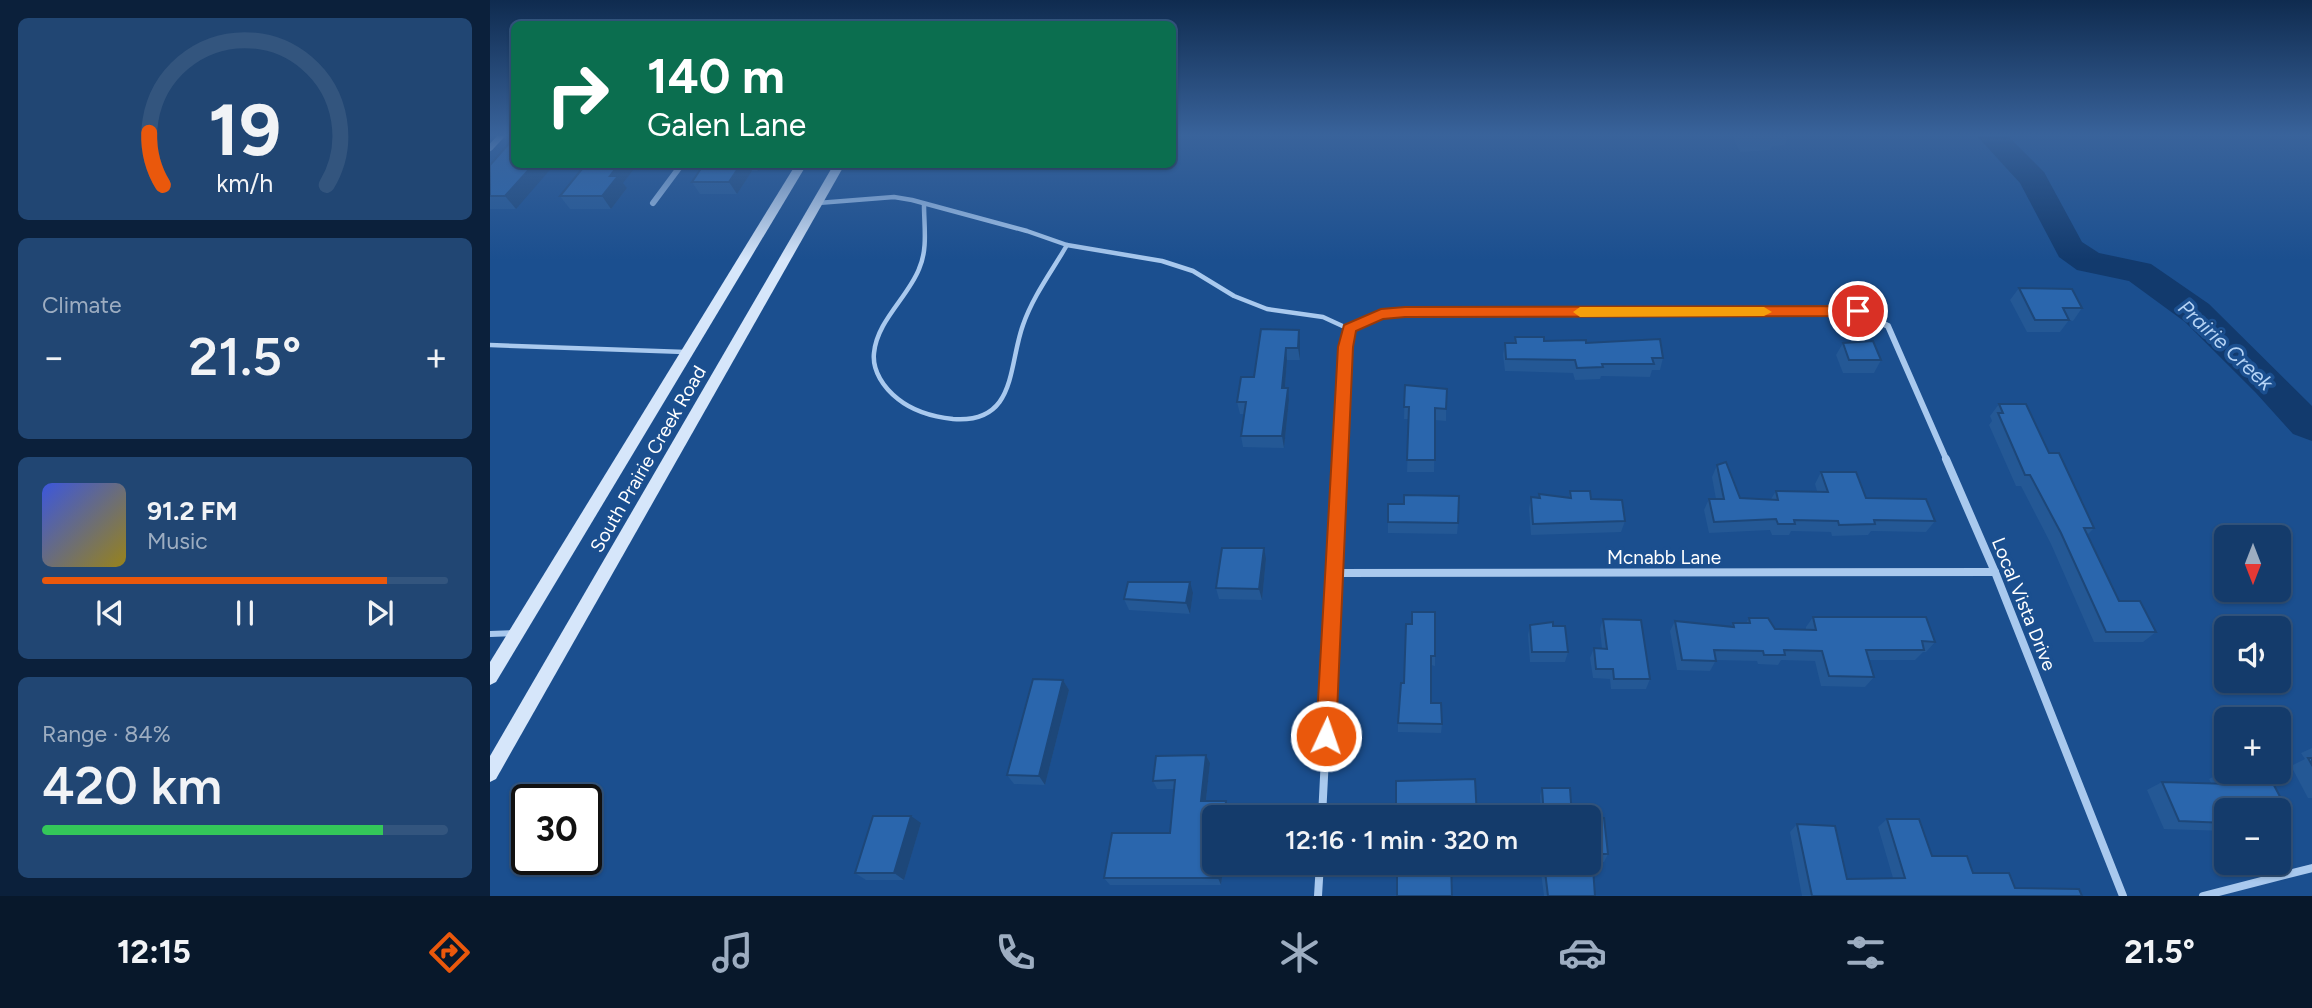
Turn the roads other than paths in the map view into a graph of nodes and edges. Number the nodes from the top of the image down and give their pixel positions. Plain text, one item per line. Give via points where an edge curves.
1 (673, 176) edge
2 (795, 176) edge
3 (833, 176) edge
4 (653, 203) dead end
5 (817, 204) junction
6 (924, 205) junction
7 (1067, 245) junction
8 (1349, 328) junction
9 (490, 345) edge
10 (688, 352) junction
11 (1995, 572) junction
12 (1334, 573) junction
13 (516, 633) junction
14 (490, 634) edge
15 (490, 677) edge
16 (490, 773) edge
17 (1323, 805) edge
18 (2312, 869) edge
19 (1319, 875) edge
20 (1318, 896) edge
21 (2123, 896) edge
22 (2203, 896) edge

1 - 4 street
2 - 10 main road, South Prairie Creek Road
3 - 5 main road, South Prairie Creek Road
5 - 6 lane via 894,197
5 - 16 main road, South Prairie Creek Road
6 - 7 lane
6 - 7 lane via 923,260 891,316 873,362 887,389 913,409 945,420 974,420 999,403 1012,375 1023,323
7 - 8 lane via 1161,261 1193,271 1234,296 1267,309 1323,317
8 - 11 street, Local Vista Drive via 1381,314 1405,312 1868,314 1888,327
8 - 12 street
9 - 10 lane
10 - 13 main road, South Prairie Creek Road
11 - 12 street, Mcnabb Lane
11 - 21 street, Local Vista Drive
12 - 17 street
13 - 14 lane
13 - 15 main road, South Prairie Creek Road
18 - 22 street
19 - 20 street

